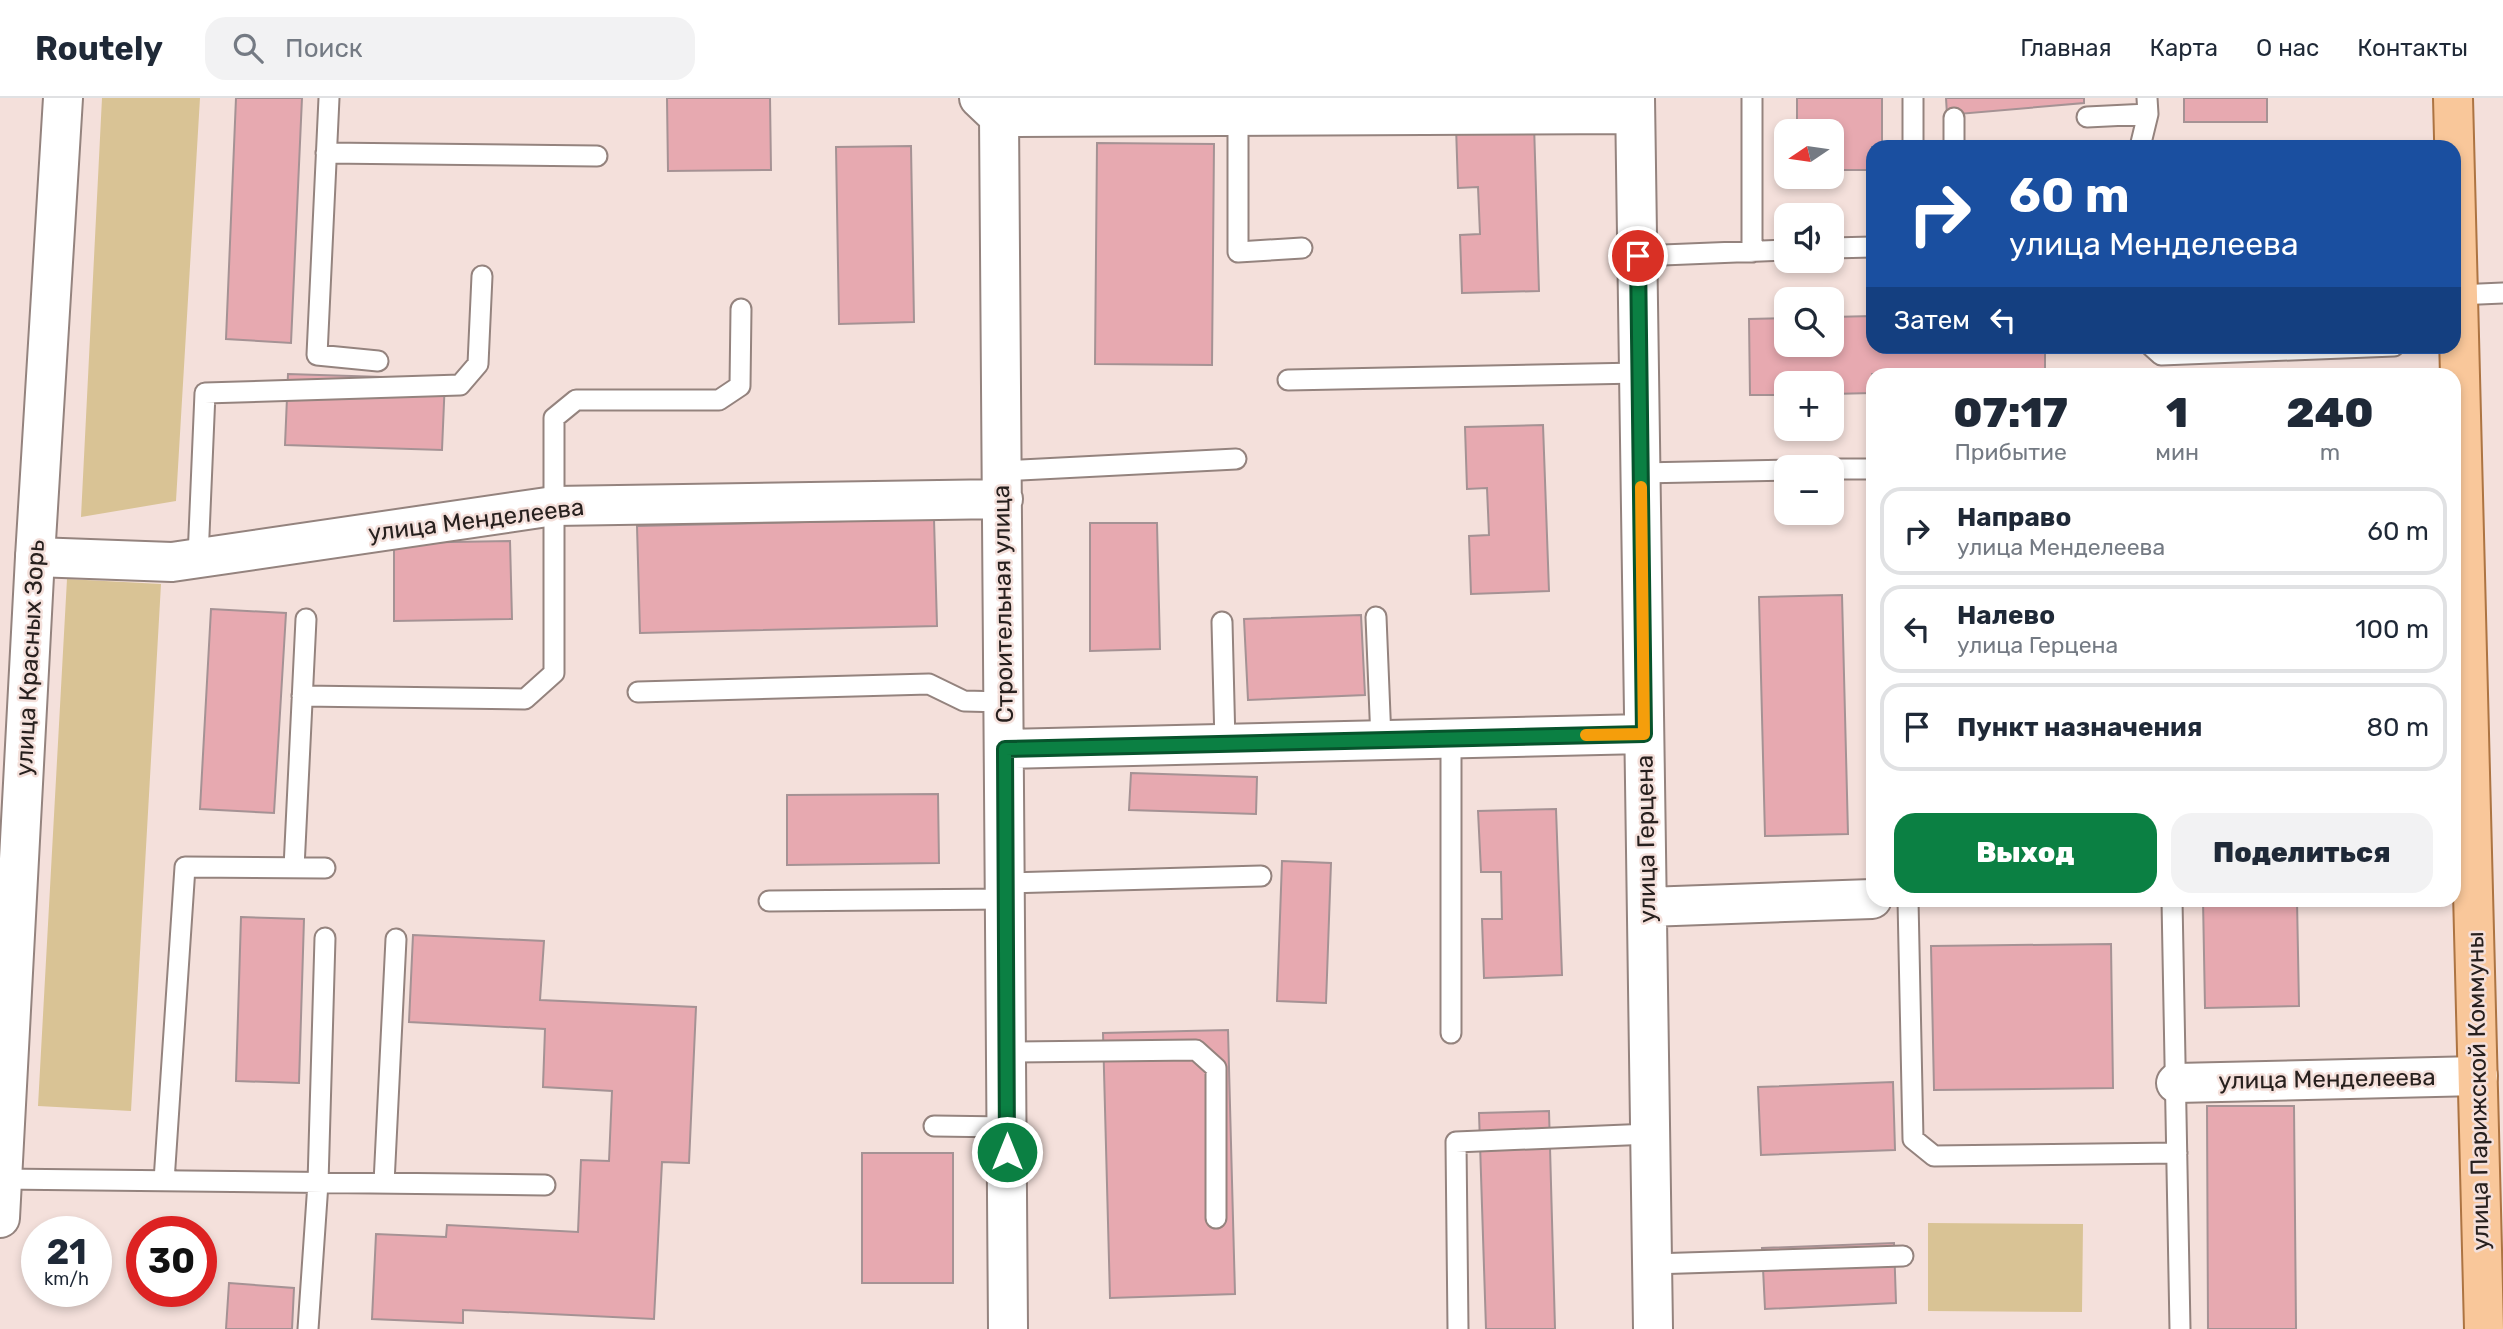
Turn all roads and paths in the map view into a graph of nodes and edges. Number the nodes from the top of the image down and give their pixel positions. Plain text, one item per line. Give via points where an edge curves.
1 (63, 98) edge
2 (329, 98) edge
3 (1752, 98) edge
4 (1913, 98) edge
5 (2453, 98) edge
6 (1635, 106) edge
7 (2148, 106) edge
8 (989, 108) edge
9 (1051, 108) edge
10 (1238, 116) junction
11 (2087, 117) dead end
12 (1954, 118) dead end
13 (1913, 140) edge
14 (1954, 140) edge
15 (2141, 140) edge
16 (2454, 140) edge
17 (326, 153) junction
18 (597, 156) dead end
19 (1866, 247) edge
20 (1302, 248) dead end
21 (1844, 248) edge
22 (1774, 251) edge
23 (1752, 252) junction
24 (1638, 256) junction
25 (482, 276) dead end
26 (2503, 293) edge
27 (2461, 295) edge
28 (741, 309) dead end
29 (2221, 354) edge
30 (2158, 359) edge
31 (379, 361) dead end
32 (1639, 373) junction
33 (1288, 380) dead end
34 (1236, 459) dead end
35 (1866, 468) edge
36 (1844, 469) edge
37 (1774, 470) edge
38 (1640, 473) junction
39 (1002, 485) junction
40 (554, 506) junction
41 (2461, 510) edge
42 (35, 557) junction
43 (198, 558) junction
44 (1376, 617) dead end
45 (306, 619) dead end
46 (1222, 622) dead end
47 (15, 637) edge
48 (638, 692) dead end
49 (302, 696) junction
50 (1004, 702) junction
51 (1644, 734) junction
52 (1451, 738) junction
53 (1381, 740) junction
54 (1224, 744) junction
55 (1005, 749) junction
56 (294, 868) junction
57 (325, 868) dead end
58 (1261, 876) dead end
59 (1006, 891) junction
60 (1866, 891) edge
61 (769, 901) dead end
62 (1647, 907) junction
63 (1908, 907) edge
64 (2172, 907) edge
65 (8, 924) edge
66 (326, 938) dead end
67 (396, 939) dead end
68 (1451, 1033) dead end
69 (1006, 1052) junction
70 (2478, 1076) junction
71 (2176, 1083) junction
72 (934, 1126) dead end
73 (1007, 1127) junction
74 (1650, 1134) junction
75 (2177, 1153) junction
76 (2492, 1161) edge
77 (1, 1179) edge
78 (164, 1181) junction
79 (318, 1182) junction
80 (384, 1183) junction
81 (545, 1185) dead end
82 (0, 1218) edge
83 (1216, 1218) dead end
84 (1903, 1256) dead end
85 (1652, 1264) junction
86 (308, 1329) edge
87 (1008, 1329) edge
88 (1458, 1329) edge
89 (1653, 1329) edge
90 (2180, 1329) edge
91 (2484, 1329) edge

1 - 42 street, улица Красных Зорь
2 - 17 lane
3 - 23 lane
4 - 13 lane
5 - 16 main road, улица Парижской Коммуны
6 - 10 street
6 - 24 street, улица Герцена
7 - 11 lane
7 - 15 lane
8 - 9 street
8 - 39 street, Строительная улица
9 - 10 street
10 - 20 lane via 1238,252
12 - 14 lane
17 - 18 lane
17 - 31 lane via 317,355
19 - 21 lane
22 - 23 lane
23 - 24 lane
24 - 32 street, улица Герцена
25 - 43 lane via 478,364 460,385 205,393
26 - 27 lane
28 - 40 lane via 740,386 719,400 576,400 554,418
29 - 30 lane
32 - 33 lane
32 - 38 street, улица Герцена
34 - 39 lane
35 - 36 lane
37 - 38 lane
38 - 51 street, улица Герцена
39 - 40 street, улица Менделеева
39 - 50 street, Строительная улица
40 - 43 street, улица Менделеева
40 - 49 lane via 554,673 525,699
41 - 70 main road, улица Парижской Коммуны
42 - 43 street, улица Менделеева via 172,562
42 - 47 street, улица Красных Зорь
44 - 53 lane
45 - 49 lane
46 - 54 lane
47 - 65 street, улица Красных Зорь
48 - 50 lane via 929,684 964,701
49 - 56 lane
50 - 55 street, Строительная улица
51 - 52 street
51 - 62 street, улица Герцена
52 - 53 street
52 - 68 lane
53 - 54 street
54 - 55 street
55 - 59 street, Строительная улица
56 - 57 lane
56 - 78 lane via 185,867
58 - 59 lane
59 - 61 lane
59 - 69 street, Строительная улица
60 - 62 street
62 - 74 street, улица Герцена
63 - 75 lane via 1913,1139 1934,1156
64 - 71 lane
65 - 77 street, улица Красных Зорь
66 - 79 lane
67 - 80 lane
69 - 73 street, Строительная улица
69 - 83 lane via 1196,1050 1216,1068
70 - 71 street, улица Менделеева
70 - 76 main road, улица Парижской Коммуны
71 - 75 lane
72 - 73 lane
73 - 87 street, Строительная улица
74 - 85 street, улица Герцена
74 - 88 lane via 1456,1142
75 - 90 lane
76 - 91 main road, улица Парижской Коммуны
77 - 78 lane
77 - 82 street, улица Красных Зорь
78 - 79 lane
79 - 80 lane
79 - 86 lane
80 - 81 lane
84 - 85 lane
85 - 89 street, улица Герцена

